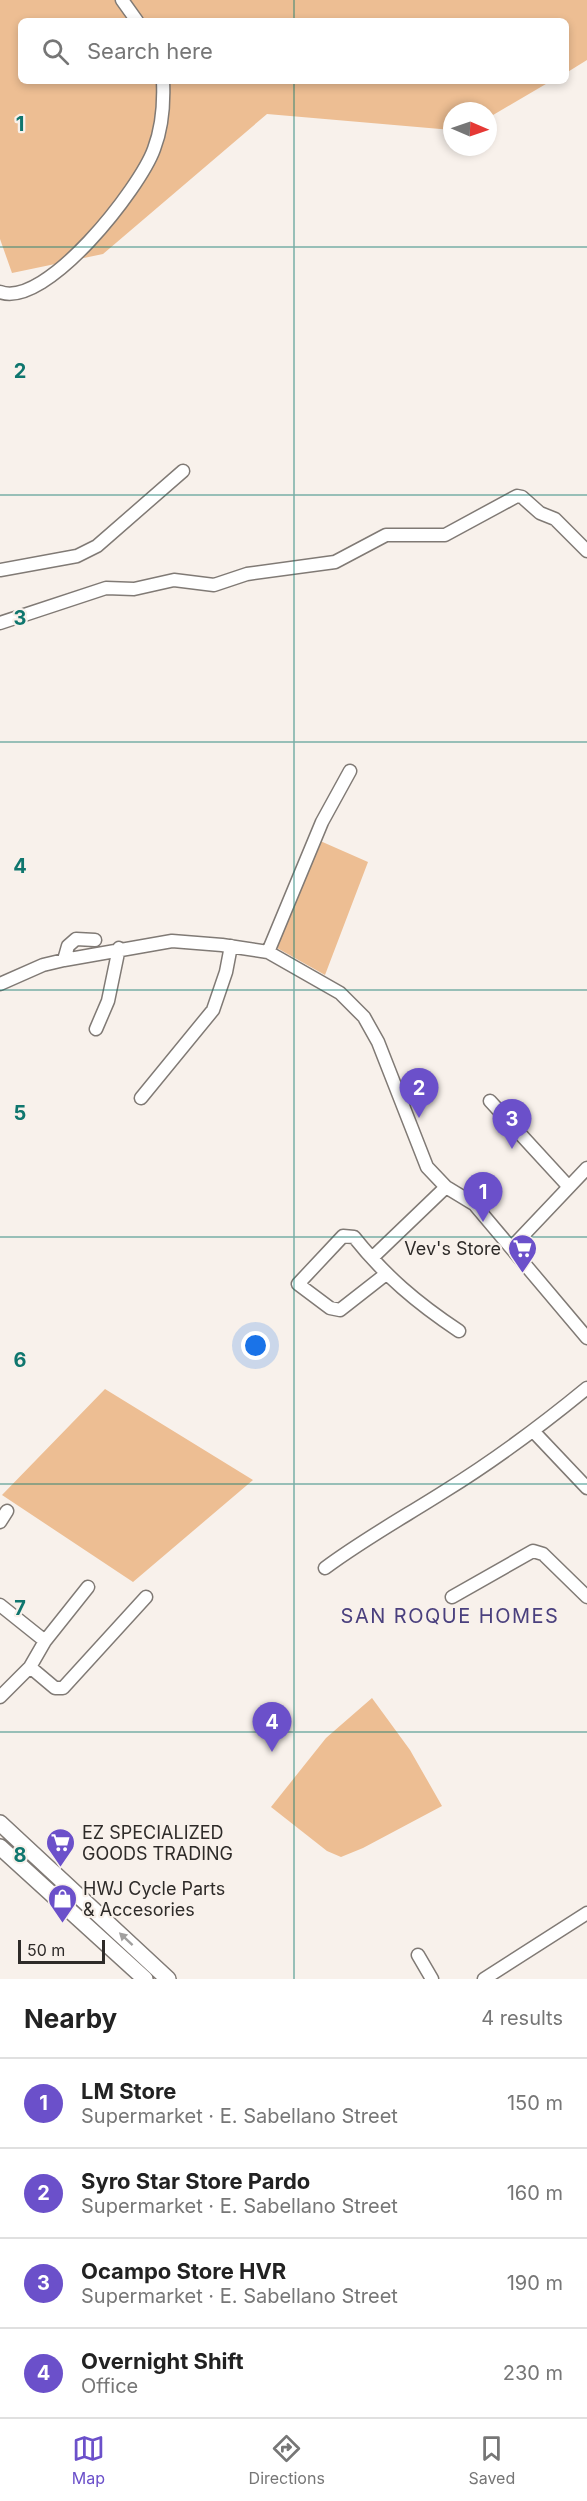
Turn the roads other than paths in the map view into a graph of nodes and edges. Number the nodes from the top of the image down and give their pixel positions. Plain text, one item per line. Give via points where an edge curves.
1 (122, 0) edge
2 (135, 18) edge
3 (163, 84) edge
4 (0, 292) edge
5 (183, 471) dead end
6 (587, 551) edge
7 (0, 570) edge
8 (0, 623) edge
9 (350, 771) dead end
10 (96, 940) dead end
11 (231, 946) junction
12 (119, 948) junction
13 (268, 952) junction
14 (64, 960) junction
15 (3, 979) edge
16 (96, 1029) dead end
17 (141, 1098) dead end
18 (490, 1101) dead end
19 (587, 1168) edge
20 (446, 1187) junction
21 (569, 1187) junction
22 (512, 1247) junction
23 (372, 1258) junction
24 (386, 1274) junction
25 (459, 1331) dead end
26 (587, 1338) edge
27 (587, 1388) edge
28 (534, 1432) junction
29 (587, 1488) edge
30 (325, 1568) dead end
31 (88, 1587) dead end
32 (146, 1597) dead end
33 (452, 1597) dead end
34 (587, 1597) edge
35 (0, 1605) edge
36 (45, 1641) junction
37 (30, 1667) junction
38 (0, 1697) edge
39 (0, 1822) edge
40 (0, 1847) edge
41 (587, 1912) edge
42 (418, 1955) dead end
43 (502, 1974) edge
44 (145, 1979) edge
45 (168, 1979) edge
46 (432, 1979) edge
47 (484, 1979) edge

1 - 2 street
3 - 4 street via 164,100 154,149 135,186 117,209 41,285 19,294
5 - 7 street via 97,546 76,556
6 - 8 street via 555,519 517,496 445,535 386,535 335,562 247,574 214,585 174,580 135,589 106,588
9 - 13 street via 322,822
10 - 14 street via 76,939 68,946
11 - 12 street via 172,941
11 - 13 street
11 - 17 street via 213,1010
12 - 14 street
12 - 16 street via 108,1001
13 - 20 street via 340,993 364,1017 378,1042 427,1167
14 - 15 street
18 - 21 street
19 - 21 street
20 - 22 street via 474,1204
20 - 23 street
21 - 22 street
22 - 26 street
23 - 24 street
23 - 24 street via 354,1236 343,1236 298,1284 330,1308 340,1310
24 - 25 street
27 - 28 street
28 - 29 street
28 - 30 street
31 - 36 street
32 - 37 street via 63,1688 55,1689
33 - 34 street via 533,1551 543,1554
35 - 36 street
36 - 37 street
37 - 38 street
45 -> 39 main road
40 - 44 main road
41 - 43 street
42 - 46 street
43 - 47 street

